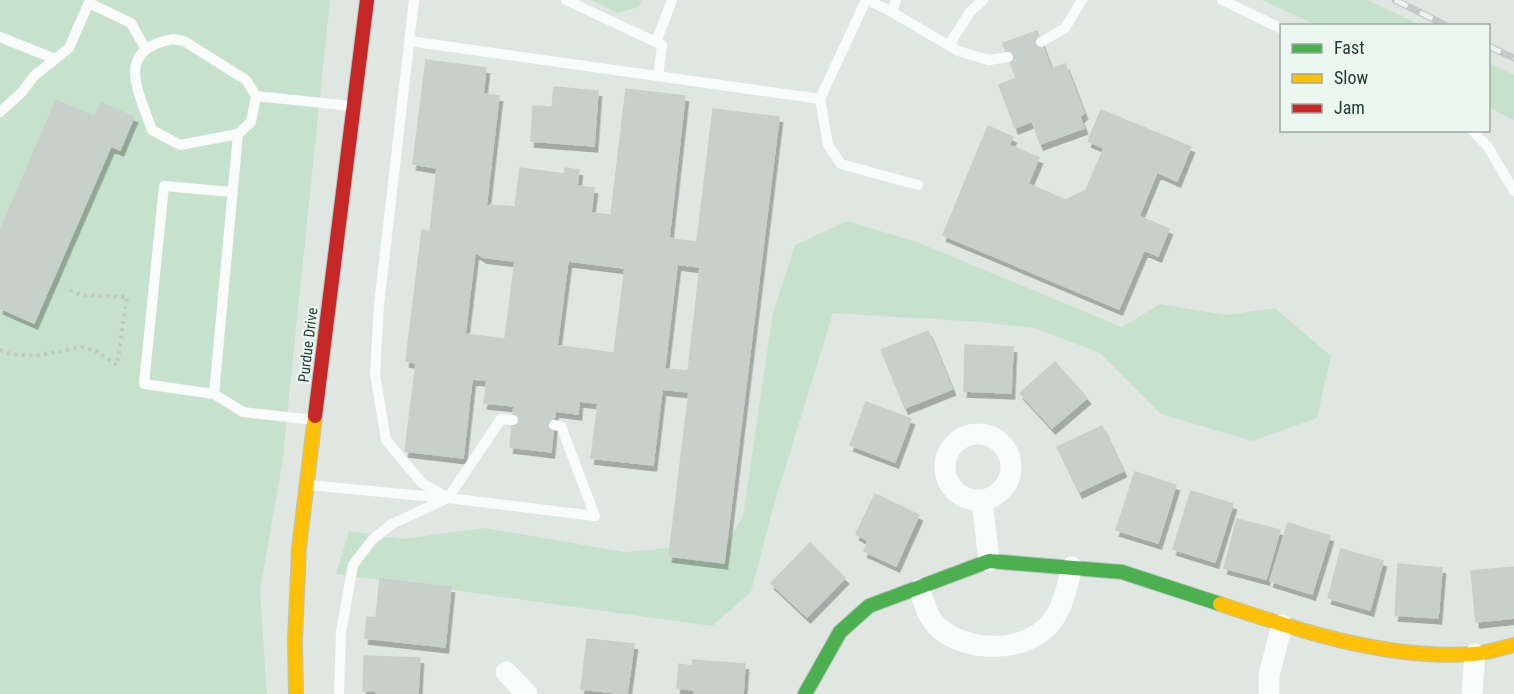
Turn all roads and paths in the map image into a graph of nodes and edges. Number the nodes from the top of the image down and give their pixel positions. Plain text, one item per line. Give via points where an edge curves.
1 (367, 0) edge
2 (414, 0) edge
3 (566, 0) edge
4 (672, 0) edge
5 (867, 0) edge
6 (896, 0) edge
7 (983, 0) edge
8 (1082, 0) edge
9 (1222, 0) edge
10 (90, 1) edge
11 (892, 12) junction
12 (1280, 29) edge
13 (0, 37) edge
14 (409, 41) junction
15 (656, 42) junction
16 (1041, 42) dead end
17 (949, 45) junction
18 (145, 48) junction
19 (1008, 57) dead end
20 (55, 59) junction
21 (658, 76) junction
22 (256, 96) junction
23 (820, 99) junction
24 (354, 107) junction
25 (0, 112) edge
26 (1474, 132) edge
27 (238, 134) junction
28 (918, 186) dead end
29 (1514, 191) edge
30 (232, 192) junction
31 (65, 288) dead end
32 (0, 350) edge
33 (214, 394) junction
34 (315, 420) junction
35 (513, 420) dead end
36 (554, 425) dead end
37 (307, 485) junction
38 (448, 498) junction
39 (982, 500) dead end
40 (989, 561) junction
41 (1072, 567) junction
42 (920, 589) junction
43 (1282, 625) junction
44 (1514, 645) edge
45 (1475, 654) junction
46 (506, 672) dead end
47 (296, 694) edge
48 (339, 694) edge
49 (527, 694) edge
50 (805, 694) edge
51 (1269, 694) edge
52 (1472, 694) edge

1 - 24 street, Purdue Drive
2 - 14 lane
3 - 15 lane
4 - 15 lane
5 - 11 lane
5 - 23 lane
6 - 11 lane
7 - 17 lane via 970,12
8 - 16 lane via 1065,28
9 - 12 lane
10 - 18 lane via 131,23
10 - 20 lane via 69,48
11 - 17 lane
13 - 20 lane
14 - 21 lane
14 - 38 lane via 375,374 386,440 422,483
15 - 21 lane via 662,45
17 - 19 lane via 990,60
18 - 22 lane via 173,39 184,41 246,80
18 - 27 lane via 135,63 135,81 152,130 180,145
20 - 25 lane
21 - 23 lane
22 - 24 lane
22 - 27 lane via 251,122
23 - 28 lane via 828,145 841,164
24 - 34 street, Purdue Drive
26 - 29 lane via 1488,147
27 - 30 lane
30 - 33 lane
30 - 33 lane via 164,186 144,384
31 - 32 path via 81,295 126,297 117,365 82,347 35,356
33 - 34 lane via 243,412
34 - 37 street, Purdue Drive
35 - 38 lane via 501,419
36 - 38 lane via 561,426 595,516
37 - 38 lane
37 - 47 street, Purdue Drive via 299,549
38 - 48 lane via 392,524 372,540 353,565 341,632
39 - 40 street
40 - 41 street
40 - 42 street
41 - 42 street via 1062,607 1042,632 1019,642 987,647 962,642 939,628 925,608
41 - 43 street via 1122,572
42 - 50 street via 869,606 840,632
43 - 45 street via 1417,653
43 - 51 street via 1269,675
44 - 45 street
45 - 52 street
46 - 49 street

